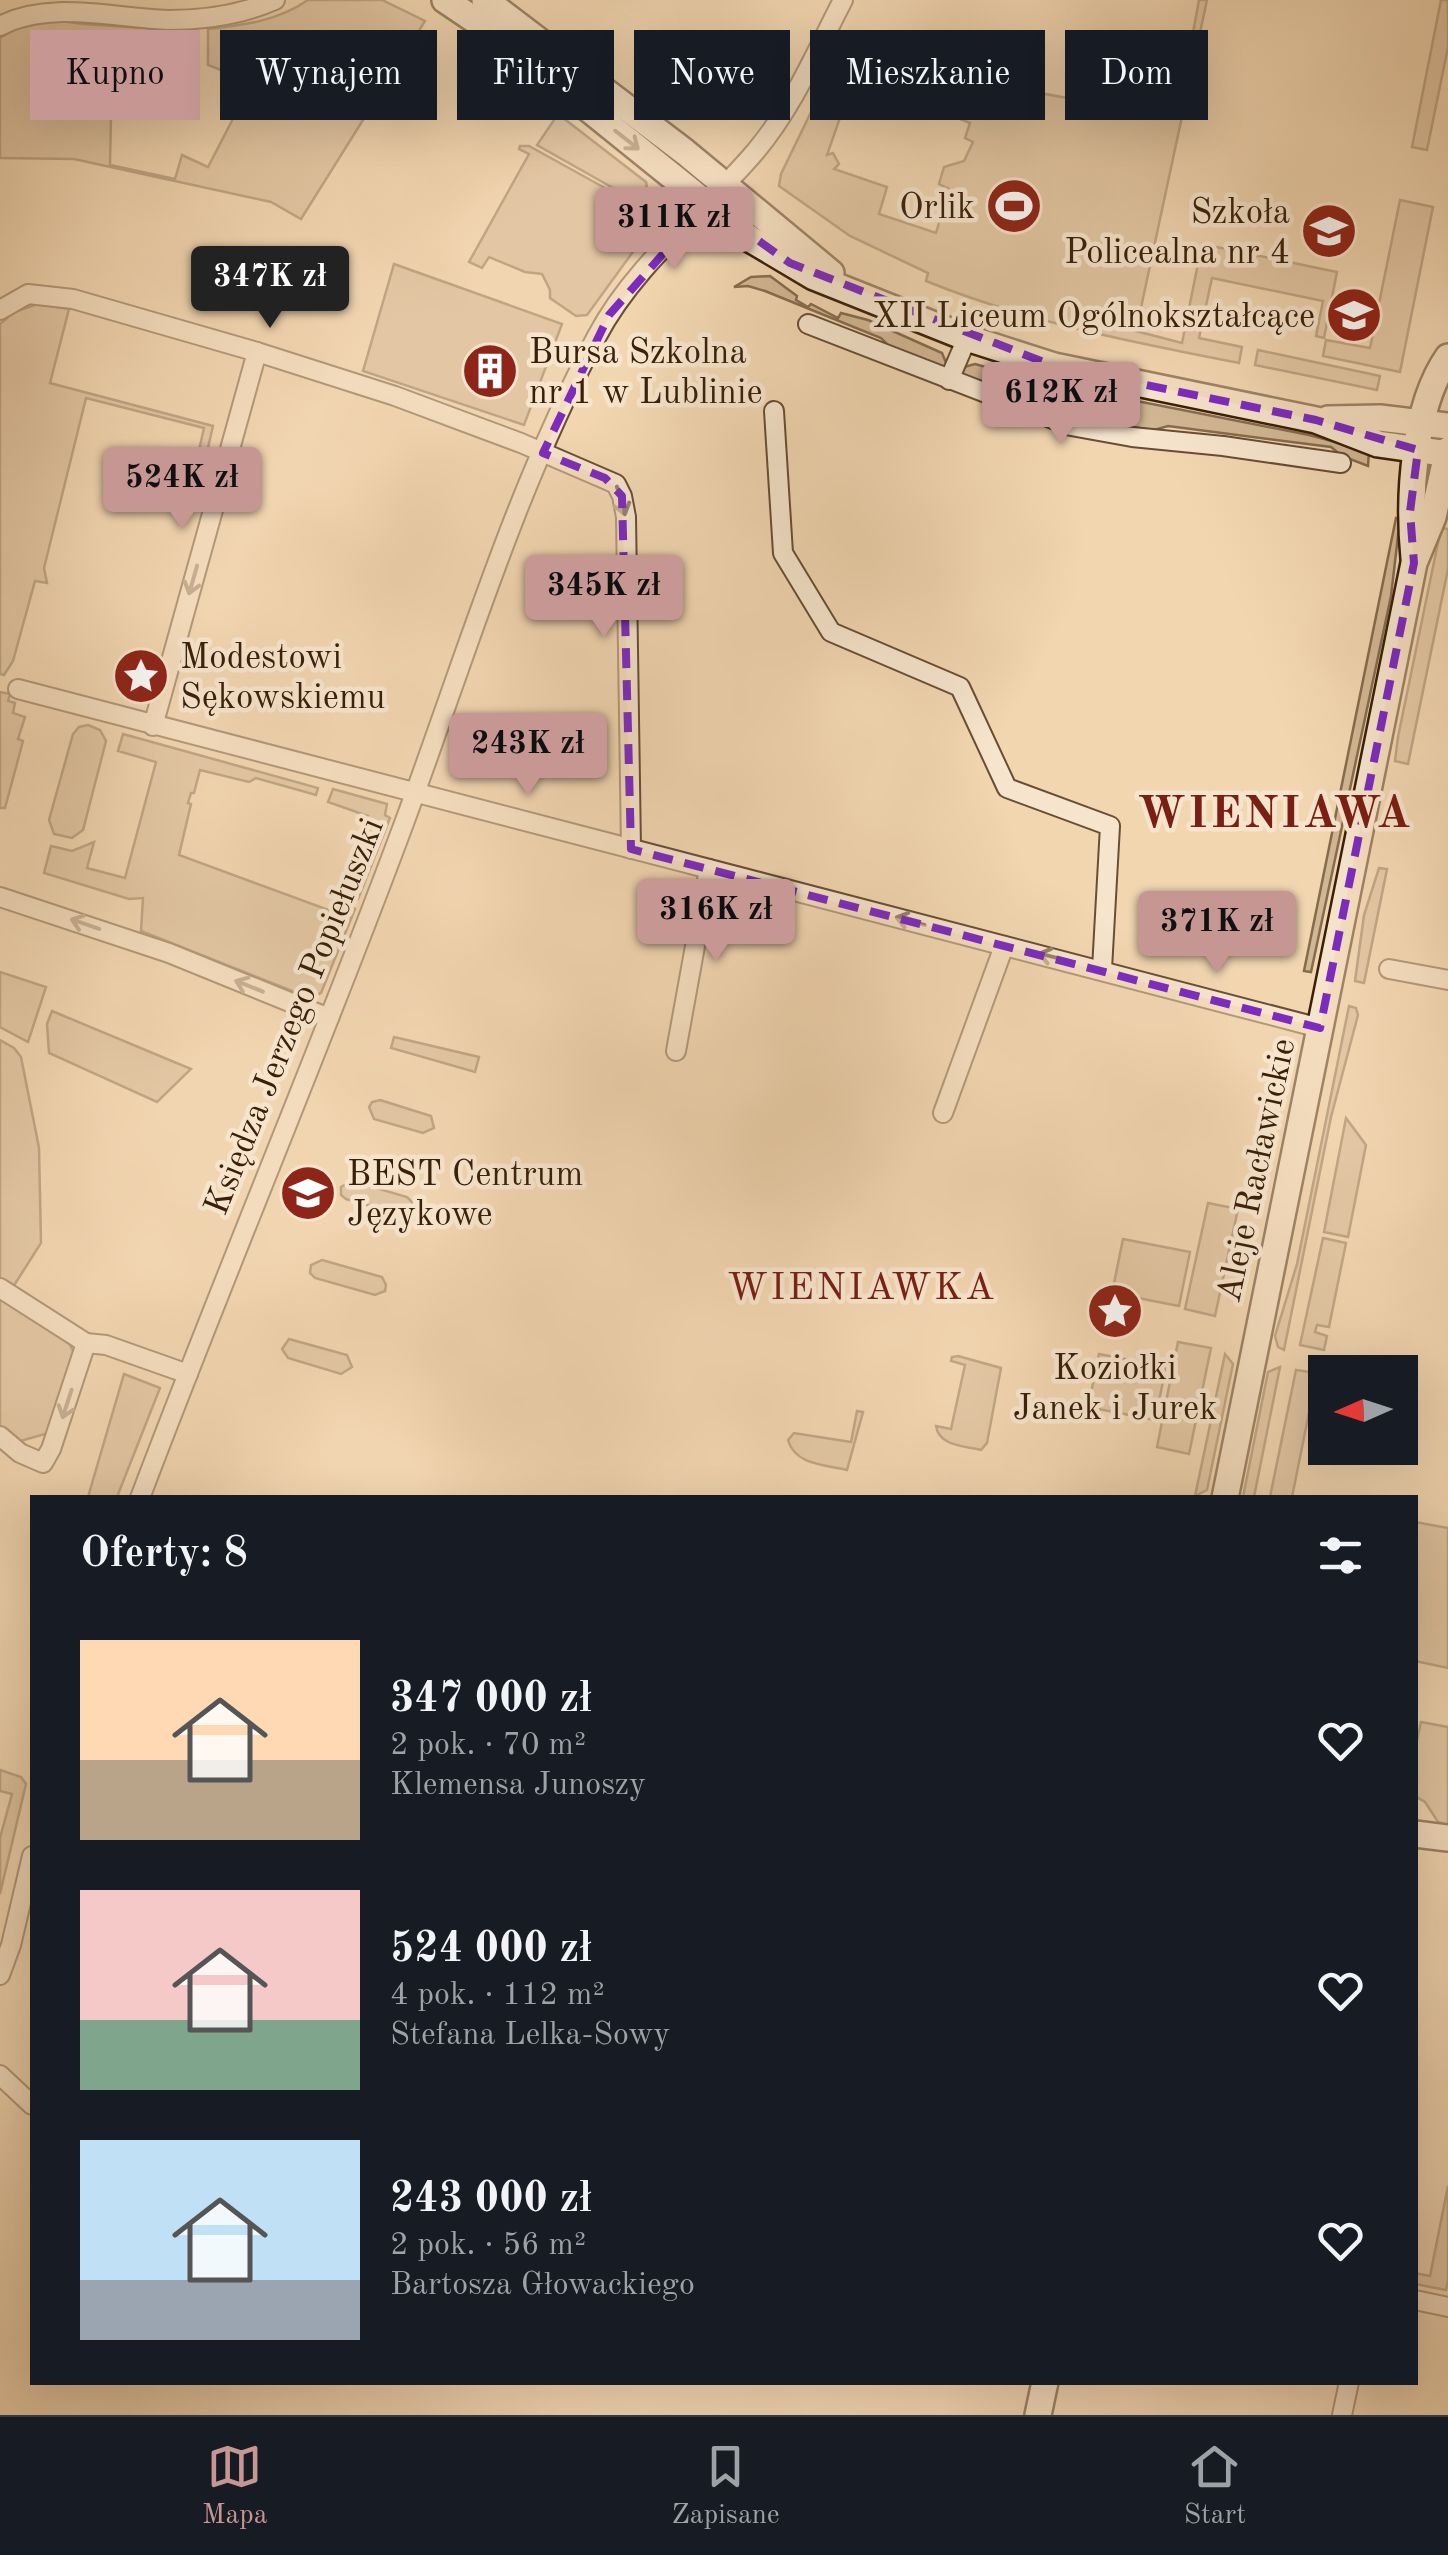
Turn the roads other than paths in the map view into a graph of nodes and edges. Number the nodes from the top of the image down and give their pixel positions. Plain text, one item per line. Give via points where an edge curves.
1 (275, 0) edge
2 (445, 0) edge
3 (485, 0) edge
4 (843, 0) edge
5 (5, 23) edge
6 (724, 184) junction
7 (707, 204) junction
8 (844, 287) junction
9 (0, 310) edge
10 (808, 324) dead end
11 (967, 338) junction
12 (257, 352) junction
13 (1448, 357) edge
14 (950, 380) junction
15 (774, 411) dead end
16 (1316, 420) junction
17 (1436, 425) edge
18 (1418, 450) junction
19 (543, 452) junction
20 (1448, 452) edge
21 (1341, 463) dead end
22 (1414, 563) junction
23 (18, 690) dead end
24 (152, 726) junction
25 (415, 793) junction
26 (631, 848) junction
27 (709, 868) junction
28 (0, 897) edge
29 (1004, 946) junction
30 (1389, 968) dead end
31 (1102, 970) junction
32 (1448, 980) edge
33 (329, 1018) junction
34 (1320, 1028) junction
35 (676, 1051) dead end
36 (943, 1113) dead end
37 (0, 1288) edge
38 (86, 1342) junction
39 (188, 1374) junction
40 (0, 1436) edge
41 (141, 1495) edge
42 (1226, 1495) edge
43 (1418, 1834) edge
44 (1448, 1838) edge
45 (30, 1864) edge
46 (0, 1975) edge
47 (0, 2075) edge
48 (30, 2104) edge
49 (1418, 2301) edge
50 (1448, 2307) edge
51 (1043, 2385) edge
52 (1348, 2385) edge
53 (1038, 2415) edge
54 (1342, 2415) edge

1 - 5 street via 214,18 49,8
2 -> 7 main road
3 - 6 main road
4 - 6 street, Księdza Jerzego Popiełuszki via 778,120
6 - 7 street, Księdza Jerzego Popiełuszki
6 - 8 main road
7 - 8 main road via 790,264
7 - 19 street, Księdza Jerzego Popiełuszki via 609,315
8 - 11 main road
9 - 12 street via 28,294 61,296
10 - 14 street
11 - 14 street
11 - 16 main road via 1082,373
12 - 19 street
12 -> 24 street
13 - 17 main road, Aleje Racławickie via 1433,379
14 - 21 street via 1071,426
15 - 31 street via 783,553 831,632 960,687 1008,788 1110,826
16 - 17 main road
16 - 18 main road via 1378,444
17 - 18 main road, Aleje Racławickie
18 - 20 main road
18 - 22 main road, Aleje Racławickie via 1410,512
19 - 25 street, Księdza Jerzego Popiełuszki
19 -> 26 street via 616,484 622,496
20 - 22 main road, Aleje Racławickie via 1434,517
22 - 34 main road, Aleje Racławickie
23 - 24 street
24 - 25 street
25 - 26 street
25 - 33 street, Księdza Jerzego Popiełuszki
26 - 27 street
29 -> 27 street
27 - 35 street
33 -> 28 street
31 -> 29 street
29 - 36 street
30 - 32 street
31 - 34 street
33 - 39 street, Księdza Jerzego Popiełuszki
34 - 42 main road, Aleje Racławickie
37 - 38 street
38 - 39 street
38 -> 40 street via 42,1463
39 - 41 street, Księdza Jerzego Popiełuszki
43 - 44 main road
45 - 46 street
47 - 48 street
49 - 50 street
51 - 53 main road
52 - 54 street

